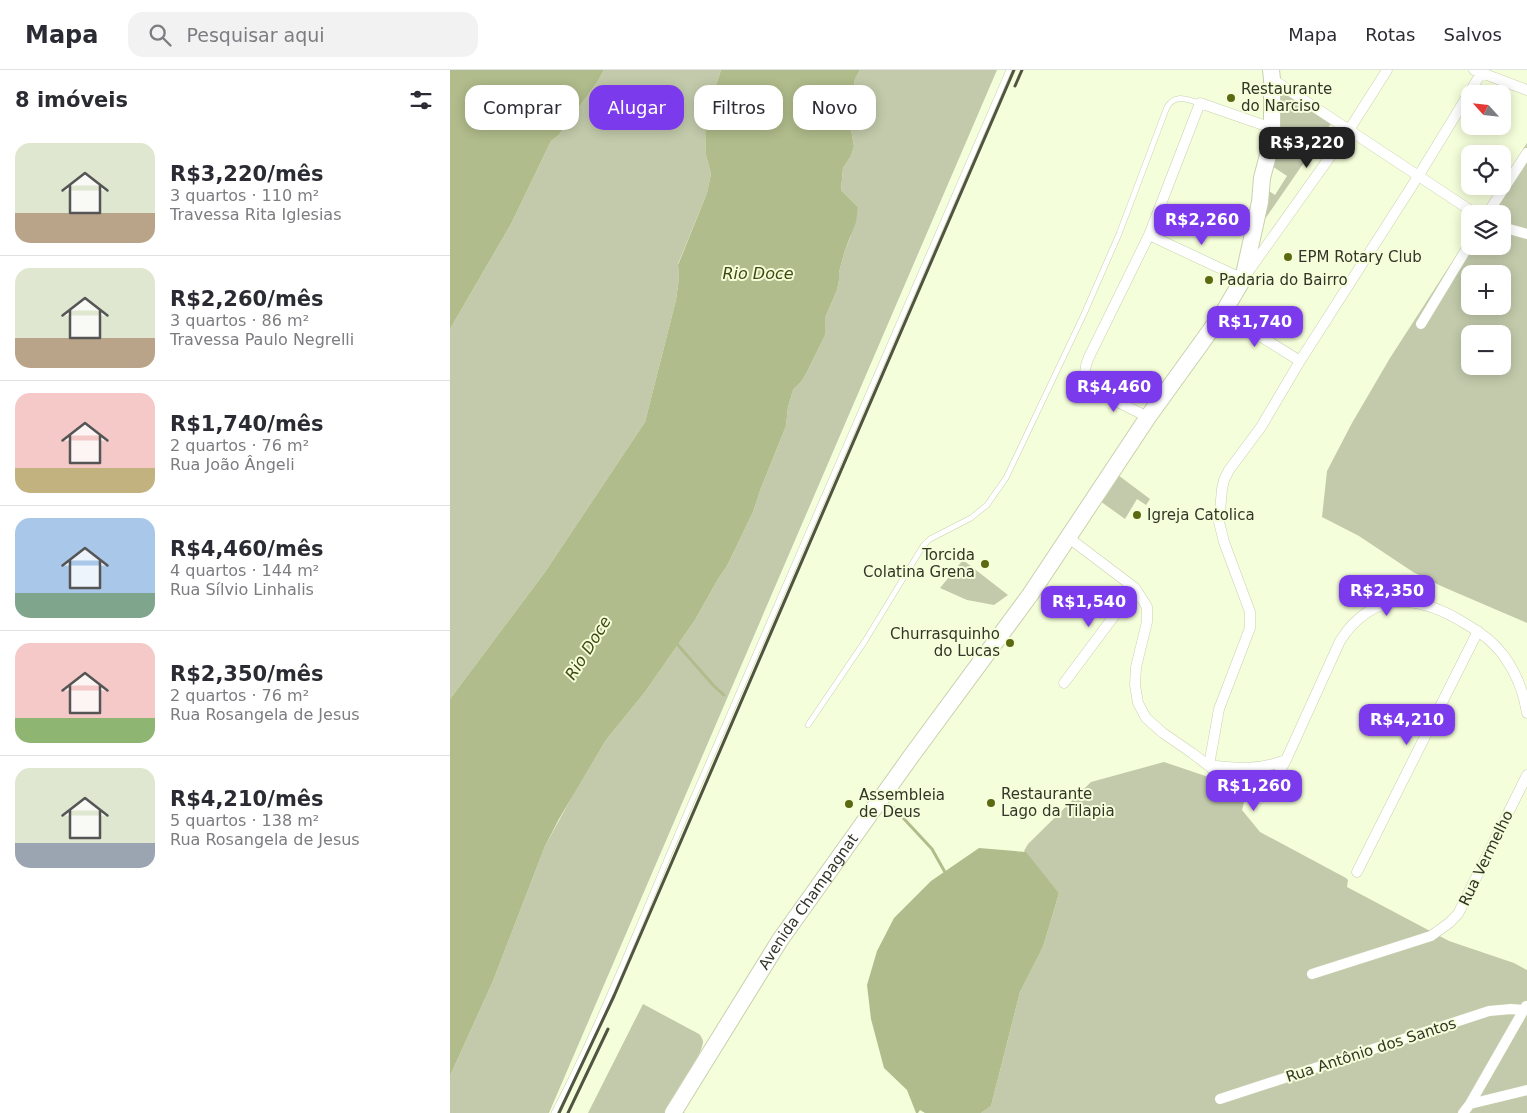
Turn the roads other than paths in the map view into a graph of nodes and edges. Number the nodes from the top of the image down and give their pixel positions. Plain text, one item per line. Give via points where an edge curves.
1 (1009, 70) edge
2 (1387, 70) edge
3 (1478, 71) edge
4 (1272, 74) edge
5 (1527, 90) edge
6 (1200, 103) junction
7 (1272, 128) junction
8 (1349, 130) junction
9 (1527, 153) edge
10 (1419, 175) junction
11 (1463, 205) edge
12 (1493, 205) edge
13 (1511, 230) edge
14 (1149, 234) junction
15 (1527, 234) edge
16 (1463, 255) edge
17 (1244, 279) junction
18 (1223, 313) junction
19 (1421, 324) dead end
20 (1300, 361) junction
21 (1148, 417) junction
22 (1069, 538) junction
23 (1135, 588) junction
24 (1478, 631) junction
25 (1064, 683) dead end
26 (1527, 713) edge
27 (808, 725) dead end
28 (1286, 760) junction
29 (1208, 765) junction
30 (1527, 775) edge
31 (1358, 872) dead end
32 (1312, 974) dead end
33 (1525, 1007) edge
34 (1527, 1090) edge
35 (1220, 1099) dead end
36 (1470, 1104) junction
37 (554, 1113) edge
38 (672, 1113) edge
39 (1463, 1113) edge

1 - 37 lane via 657,886
2 - 8 street
3 - 5 street
3 - 10 street
4 - 7 main road, Avenida Champagnat
4 - 8 street
6 - 7 street
6 - 14 street
6 - 27 lane via 1175,98 1167,107 1119,234 1006,478 987,505 923,546 865,641
7 - 17 main road, Avenida Champagnat
8 - 10 street
8 - 17 street
9 - 12 street
10 - 11 street
10 - 20 street
13 - 15 street
14 - 17 street
14 - 21 street via 1086,365 1086,376 1093,387
16 - 19 street
17 - 18 main road, Avenida Champagnat
18 - 20 street
18 - 21 main road, Avenida Champagnat
20 - 29 street via 1260,427 1229,470 1222,489 1219,522 1251,619 1219,709
21 - 22 main road, Avenida Champagnat
22 - 23 street
22 - 38 main road, Avenida Champagnat via 780,940
23 - 25 street
23 - 29 street via 1147,607 1147,622 1135,677 1141,711 1151,723
24 - 26 street via 1493,643 1511,667
24 - 28 street via 1452,614 1429,605 1398,602 1366,612 1349,627 1340,641
24 - 31 street
28 - 29 street via 1264,767
28 - 29 street via 1267,794 1255,800
30 - 32 street, Rua Vermelho via 1458,914 1449,923 1431,936
33 - 35 street, Rua Antônio dos Santos via 1489,1011
33 - 36 street
34 - 36 street
36 - 39 street

